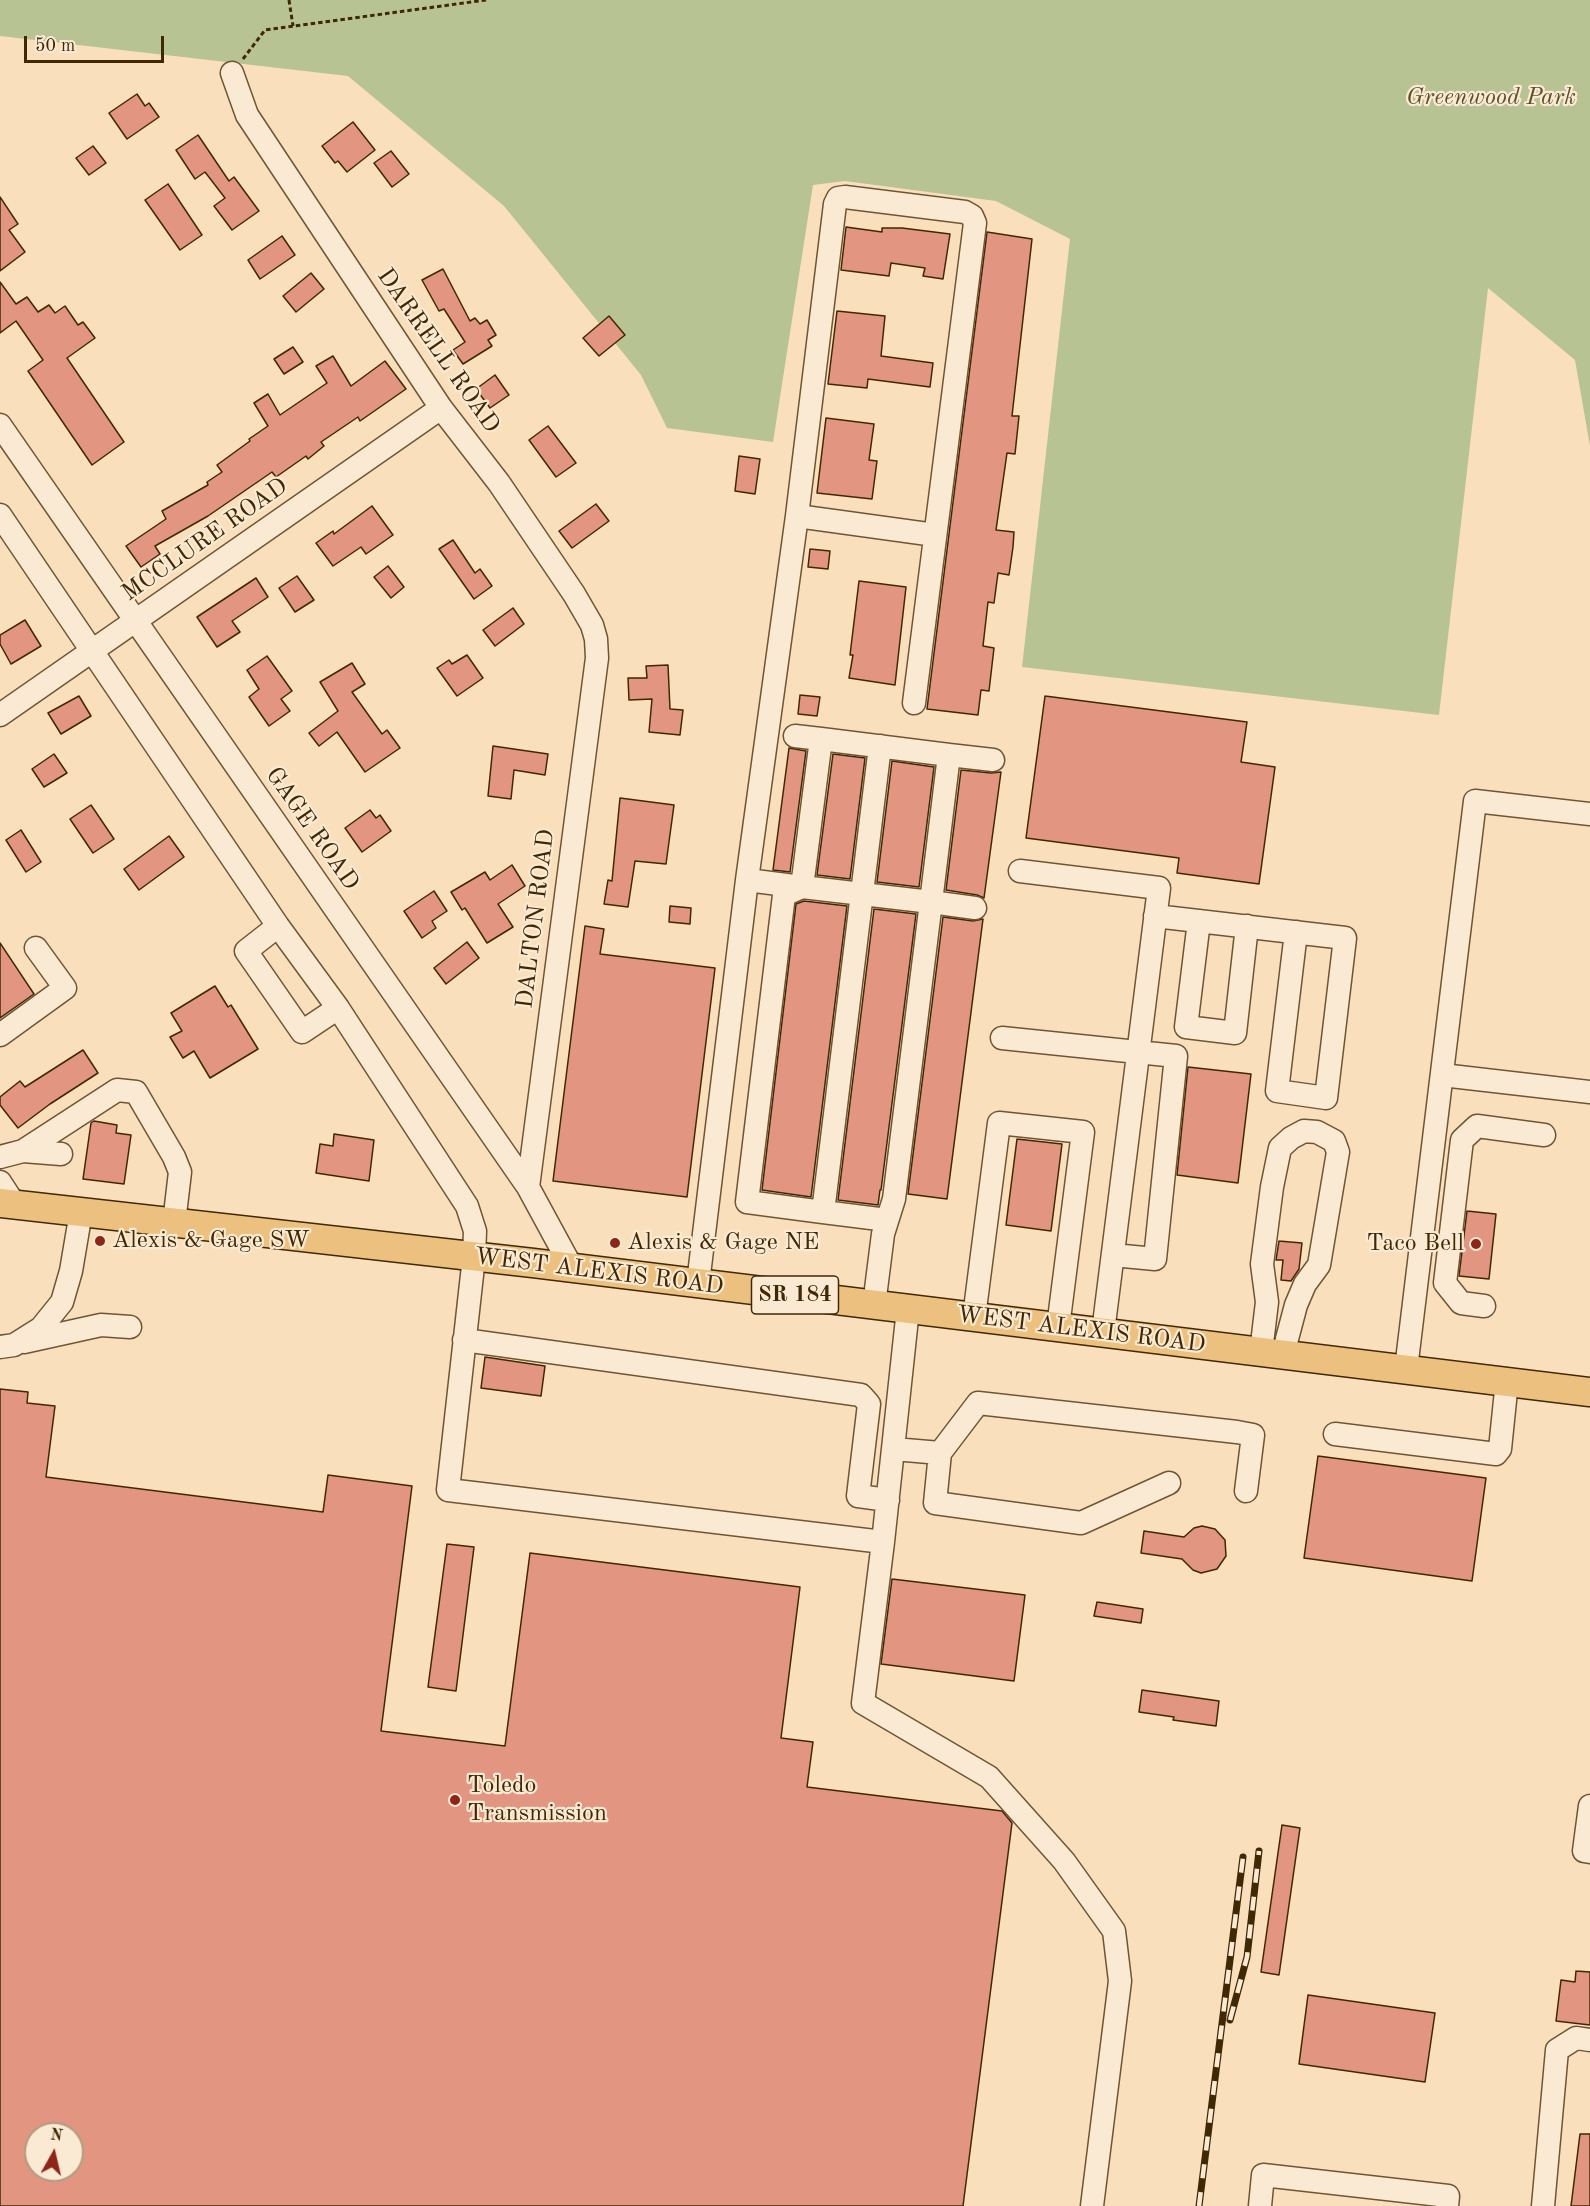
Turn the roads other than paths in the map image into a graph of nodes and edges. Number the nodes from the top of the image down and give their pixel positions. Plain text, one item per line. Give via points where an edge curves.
1 (232, 73) road end
2 (441, 408) junction
3 (0, 425) edge
4 (0, 515) edge
5 (797, 516) junction
6 (935, 535) junction
7 (135, 621) junction
8 (93, 650) junction
9 (597, 658) joint
10 (914, 703) dead end
11 (0, 715) edge
12 (795, 736) dead end
13 (821, 739) junction
14 (880, 746) junction
15 (950, 755) junction
16 (993, 760) dead end
17 (1590, 814) edge
18 (1020, 872) dead end
19 (747, 880) junction
20 (802, 886) junction
21 (861, 894) junction
22 (931, 902) junction
23 (975, 908) dead end
24 (1155, 915) junction
25 (1199, 921) junction
26 (278, 926) junction
27 (1247, 926) junction
28 (1296, 932) junction
29 (36, 948) dead end
30 (338, 1008) junction
31 (0, 1035) edge
32 (1002, 1038) dead end
33 (1138, 1052) junction
34 (1442, 1075) junction
35 (1590, 1092) edge
36 (1544, 1135) dead end
37 (23, 1151) junction
38 (61, 1154) dead end
39 (0, 1157) edge
40 (528, 1187) junction
41 (5, 1197) edge
42 (81, 1212) junction
43 (824, 1212) junction
44 (887, 1220) junction
45 (174, 1223) junction
46 (1113, 1255) junction
47 (474, 1257) junction
48 (572, 1268) junction
49 (698, 1283) junction
50 (874, 1305) junction
51 (1484, 1306) dead end
52 (908, 1309) junction
53 (974, 1317) junction
54 (130, 1327) dead end
55 (1058, 1327) junction
56 (1103, 1332) junction
57 (464, 1340) junction
58 (7, 1346) edge
59 (1272, 1353) junction
60 (1406, 1369) junction
61 (1507, 1382) junction
62 (1590, 1392) edge
63 (1335, 1434) dead end
64 (894, 1449) junction
65 (940, 1453) junction
66 (1169, 1483) dead end
67 (1246, 1491) dead end
68 (888, 1500) junction
69 (883, 1542) junction
70 (1590, 1806) edge
71 (1590, 1852) edge
72 (1590, 2040) edge
73 (1092, 2206) edge
74 (1260, 2206) edge
75 (1447, 2206) edge
76 (1543, 2206) edge

1 - 2 street, DARRELL ROAD via 248,114
2 - 7 street, MCCLURE ROAD
2 - 9 street, DARRELL ROAD via 499,483 574,594 592,625
3 - 7 street, GAGE ROAD
4 - 8 street
5 - 6 street
5 - 6 street via 838,198 965,212 975,223
5 - 19 street
6 - 10 street
7 - 8 street, MCCLURE ROAD
7 - 40 street, GAGE ROAD
8 - 11 street, MCCLURE ROAD
8 - 26 street
9 - 40 street, DALTON ROAD
12 - 13 street
13 - 14 street
13 - 20 street
14 - 15 street
14 - 21 street
15 - 16 street
15 - 22 street
17 - 34 street via 1474,801
18 - 24 street via 1159,888
19 - 20 street
19 - 49 street
20 - 21 street
20 - 43 street via 784,895 747,1202
21 - 22 street
21 - 43 street
22 - 23 street
22 - 44 street via 894,1199
24 - 25 street
24 - 33 street
25 - 27 street
25 - 27 street via 1186,1027 1235,1032
26 - 30 street
26 - 30 street via 246,951 302,1032
27 - 28 street
28 - 28 street via 1346,938 1326,1098 1277,1091
29 - 31 street via 65,988
30 - 47 street via 467,1206 475,1231
32 - 33 street
33 - 46 street
33 - 46 street via 1176,1056 1155,1259
34 - 35 street
34 - 60 street
36 - 51 street via 1477,1126 1462,1140 1445,1283 1461,1303
37 - 38 street
37 - 39 street
37 - 45 street via 117,1090 136,1092 180,1172
40 - 48 street, GAGE ROAD
41 - 42 main road, WEST ALEXIS ROAD / SR 184
42 - 45 main road, WEST ALEXIS ROAD / SR 184
42 - 58 street via 62,1302 41,1328
43 - 44 street
44 - 50 street
45 - 47 main road, WEST ALEXIS ROAD / SR 184
46 - 56 street
47 - 48 main road, WEST ALEXIS ROAD / SR 184
47 - 57 street
48 - 49 main road, WEST ALEXIS ROAD / SR 184
49 - 50 main road, WEST ALEXIS ROAD / SR 184
50 - 52 main road, WEST ALEXIS ROAD / SR 184
52 - 53 main road, WEST ALEXIS ROAD / SR 184
52 - 64 street
53 - 55 main road, WEST ALEXIS ROAD / SR 184
53 - 55 street via 999,1123 1083,1132
54 - 58 street via 101,1325
55 - 56 main road, WEST ALEXIS ROAD / SR 184
56 - 59 main road, WEST ALEXIS ROAD / SR 184
57 - 68 street via 861,1395 869,1404 858,1496
57 - 69 street via 448,1490
59 - 59 street via 1305,1284 1319,1265 1338,1152 1334,1141 1317,1132 1304,1131 1280,1148 1272,1187 1262,1264
59 - 60 main road, WEST ALEXIS ROAD / SR 184
60 - 61 main road, WEST ALEXIS ROAD / SR 184
61 - 62 main road, WEST ALEXIS ROAD / SR 184
61 - 63 street via 1500,1449 1496,1454
64 - 65 street
64 - 68 street
65 - 66 street via 935,1503 1081,1523
65 - 67 street via 978,1403 1237,1432 1253,1435
68 - 69 street
69 - 73 street via 863,1703 988,1777 1064,1861 1114,1931 1119,1981
70 - 71 street via 1584,1851
72 - 76 street via 1576,2038 1557,2050
74 - 75 street via 1263,2175 1448,2196

